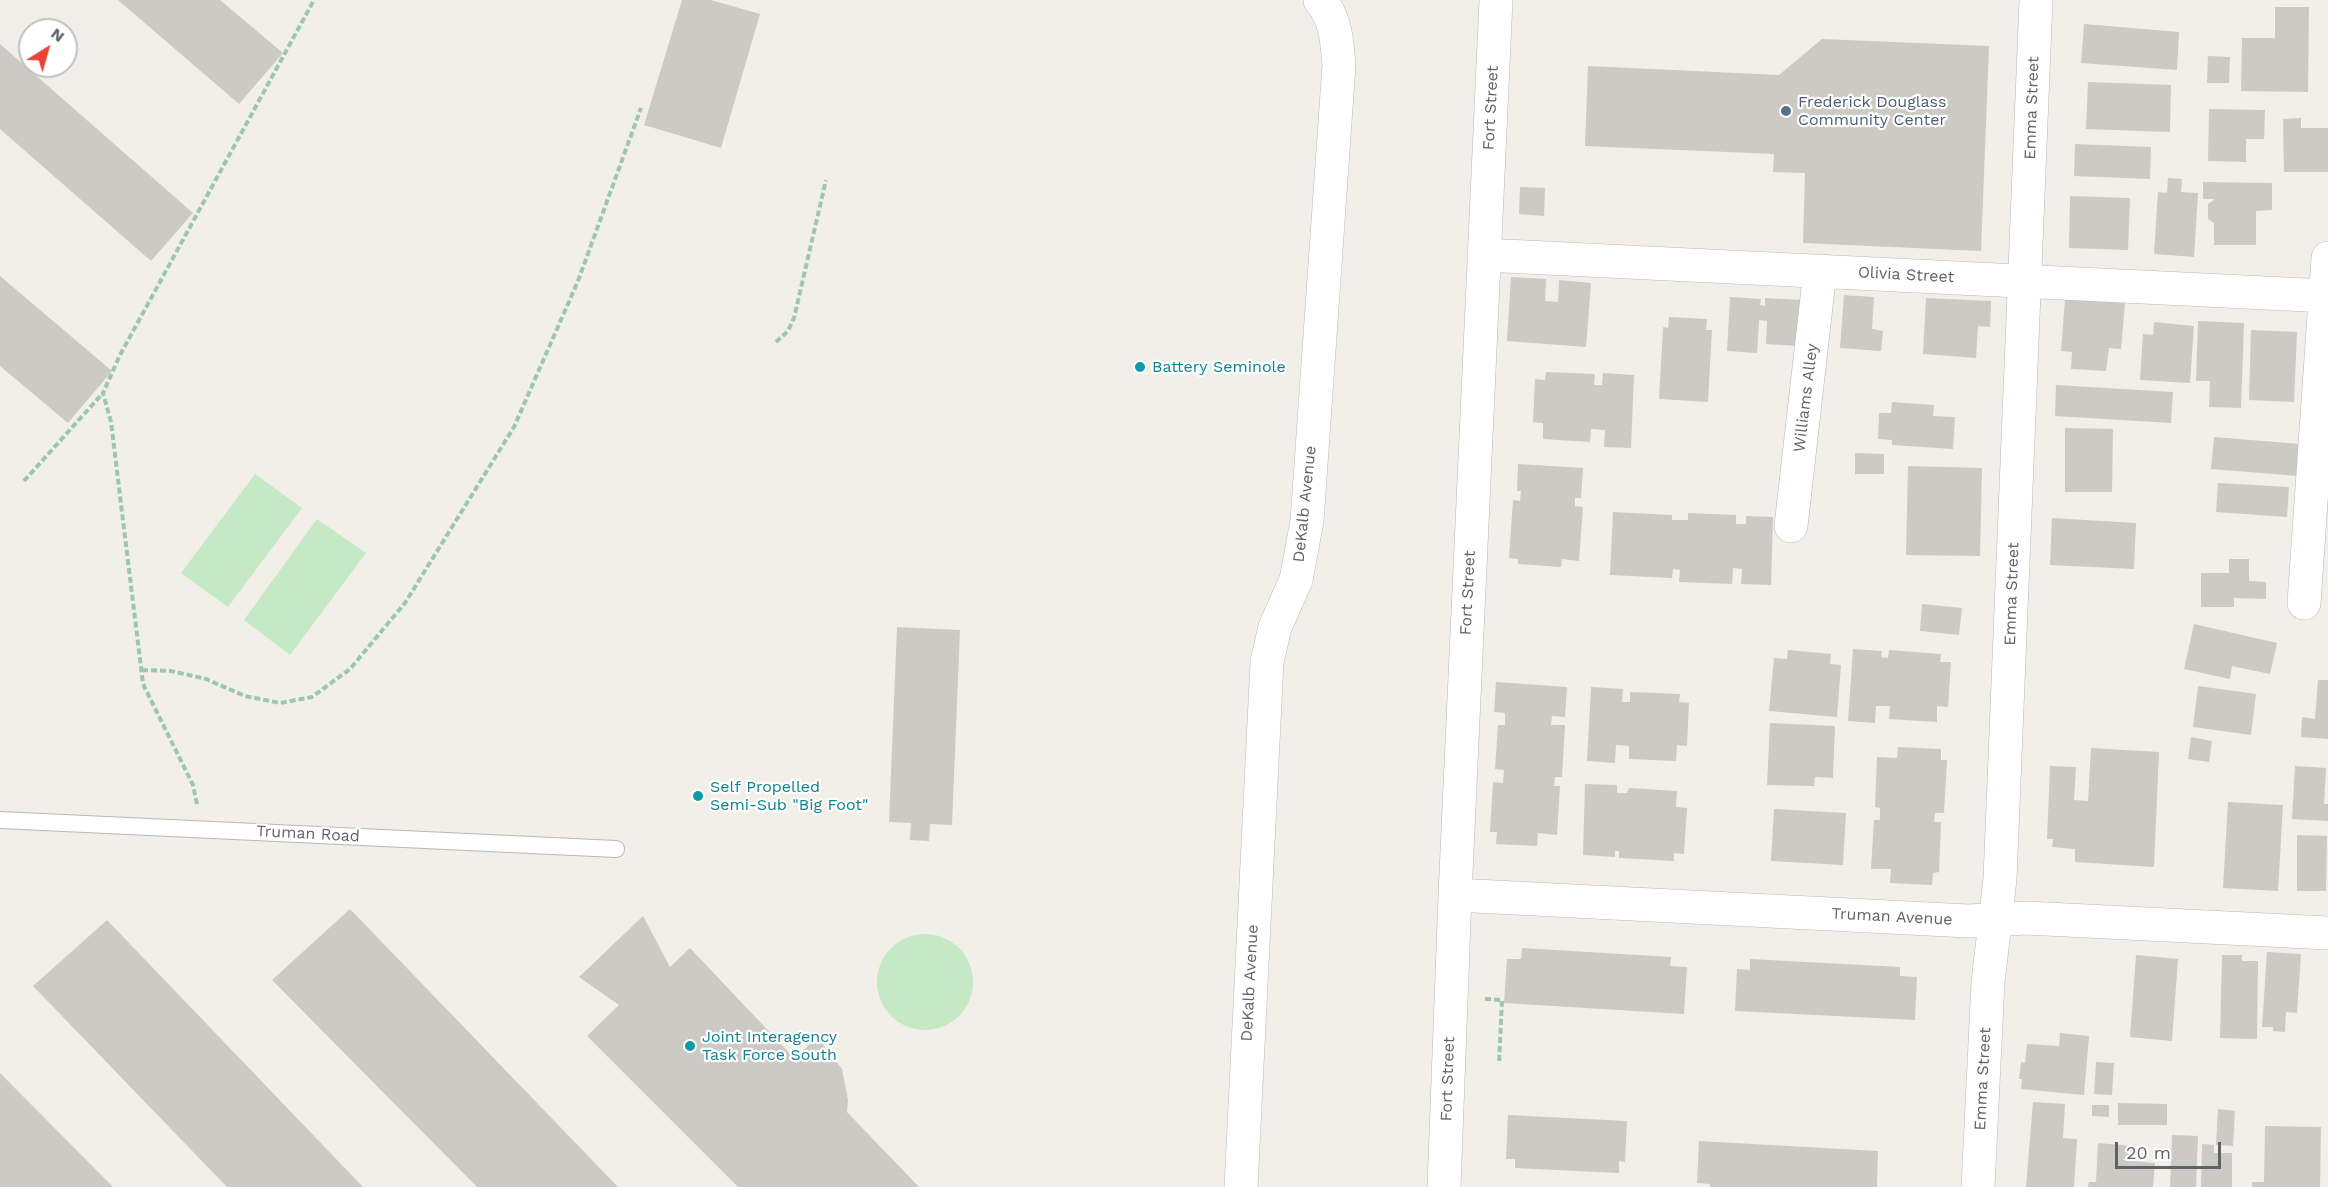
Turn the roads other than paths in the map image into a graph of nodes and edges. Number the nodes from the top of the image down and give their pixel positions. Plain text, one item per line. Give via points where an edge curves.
1 (1320, 0) edge
2 (1496, 0) edge
3 (2036, 0) edge
4 (1484, 255) junction
5 (2328, 258) edge
6 (1820, 271) junction
7 (2024, 280) junction
8 (2326, 296) edge
9 (1791, 525) dead end
10 (2304, 603) dead end
11 (0, 820) edge
12 (616, 849) dead end
13 (1455, 896) junction
14 (1995, 919) junction
15 (2328, 933) edge
16 (1241, 1187) edge
17 (1444, 1187) edge
18 (1978, 1187) edge

1 - 16 street, DeKalb Avenue via 1329,10 1337,35 1338,77 1307,521 1296,580 1275,627 1267,662
2 - 4 street, Fort Street
3 - 7 street, Emma Street
4 - 6 street, Olivia Street
4 - 13 street, Fort Street
5 - 8 street
6 - 7 street, Olivia Street
6 - 9 street, Williams Alley
7 - 8 street, Olivia Street
7 - 14 street, Emma Street via 2000,879
8 - 10 street
11 - 12 lane, Truman Road
13 - 14 street, Truman Avenue via 1968,921
13 - 17 street, Fort Street
14 - 15 street, Truman Avenue
14 - 18 street, Emma Street

